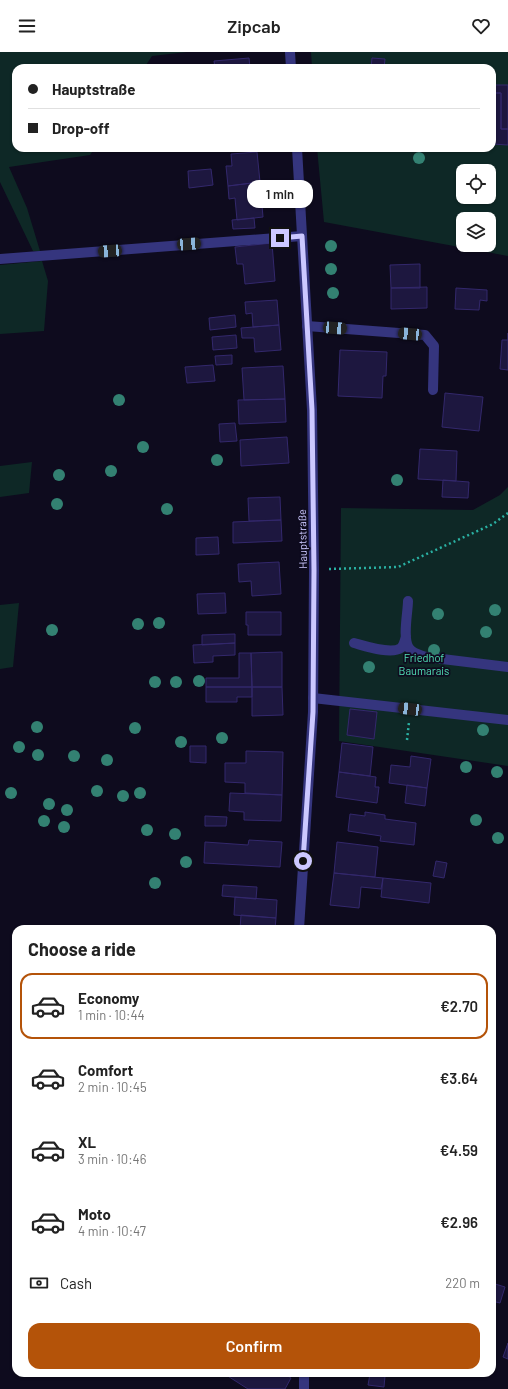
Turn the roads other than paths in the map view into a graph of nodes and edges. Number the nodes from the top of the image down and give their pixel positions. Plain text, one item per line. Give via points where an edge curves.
1 (290, 52) edge
2 (291, 64) edge
3 (297, 152) edge
4 (302, 236) junction
5 (0, 259) edge
6 (307, 326) junction
7 (433, 390) dead end
8 (408, 601) dead end
9 (406, 636) junction
10 (354, 643) dead end
11 (508, 667) edge
12 (313, 698) junction
13 (508, 720) edge
14 (298, 925) edge
15 (304, 1377) edge
16 (304, 1389) edge

1 - 2 street
3 - 4 street, Hauptstraße
4 - 5 street
4 - 6 street, Hauptstraße
6 - 7 street via 425,335 434,346
6 - 12 street, Hauptstraße via 312,410
8 - 9 street
9 - 10 street via 402,647 396,650
9 - 11 street via 410,649 426,657
12 - 13 street
12 - 14 street, Hauptstraße
15 - 16 street

